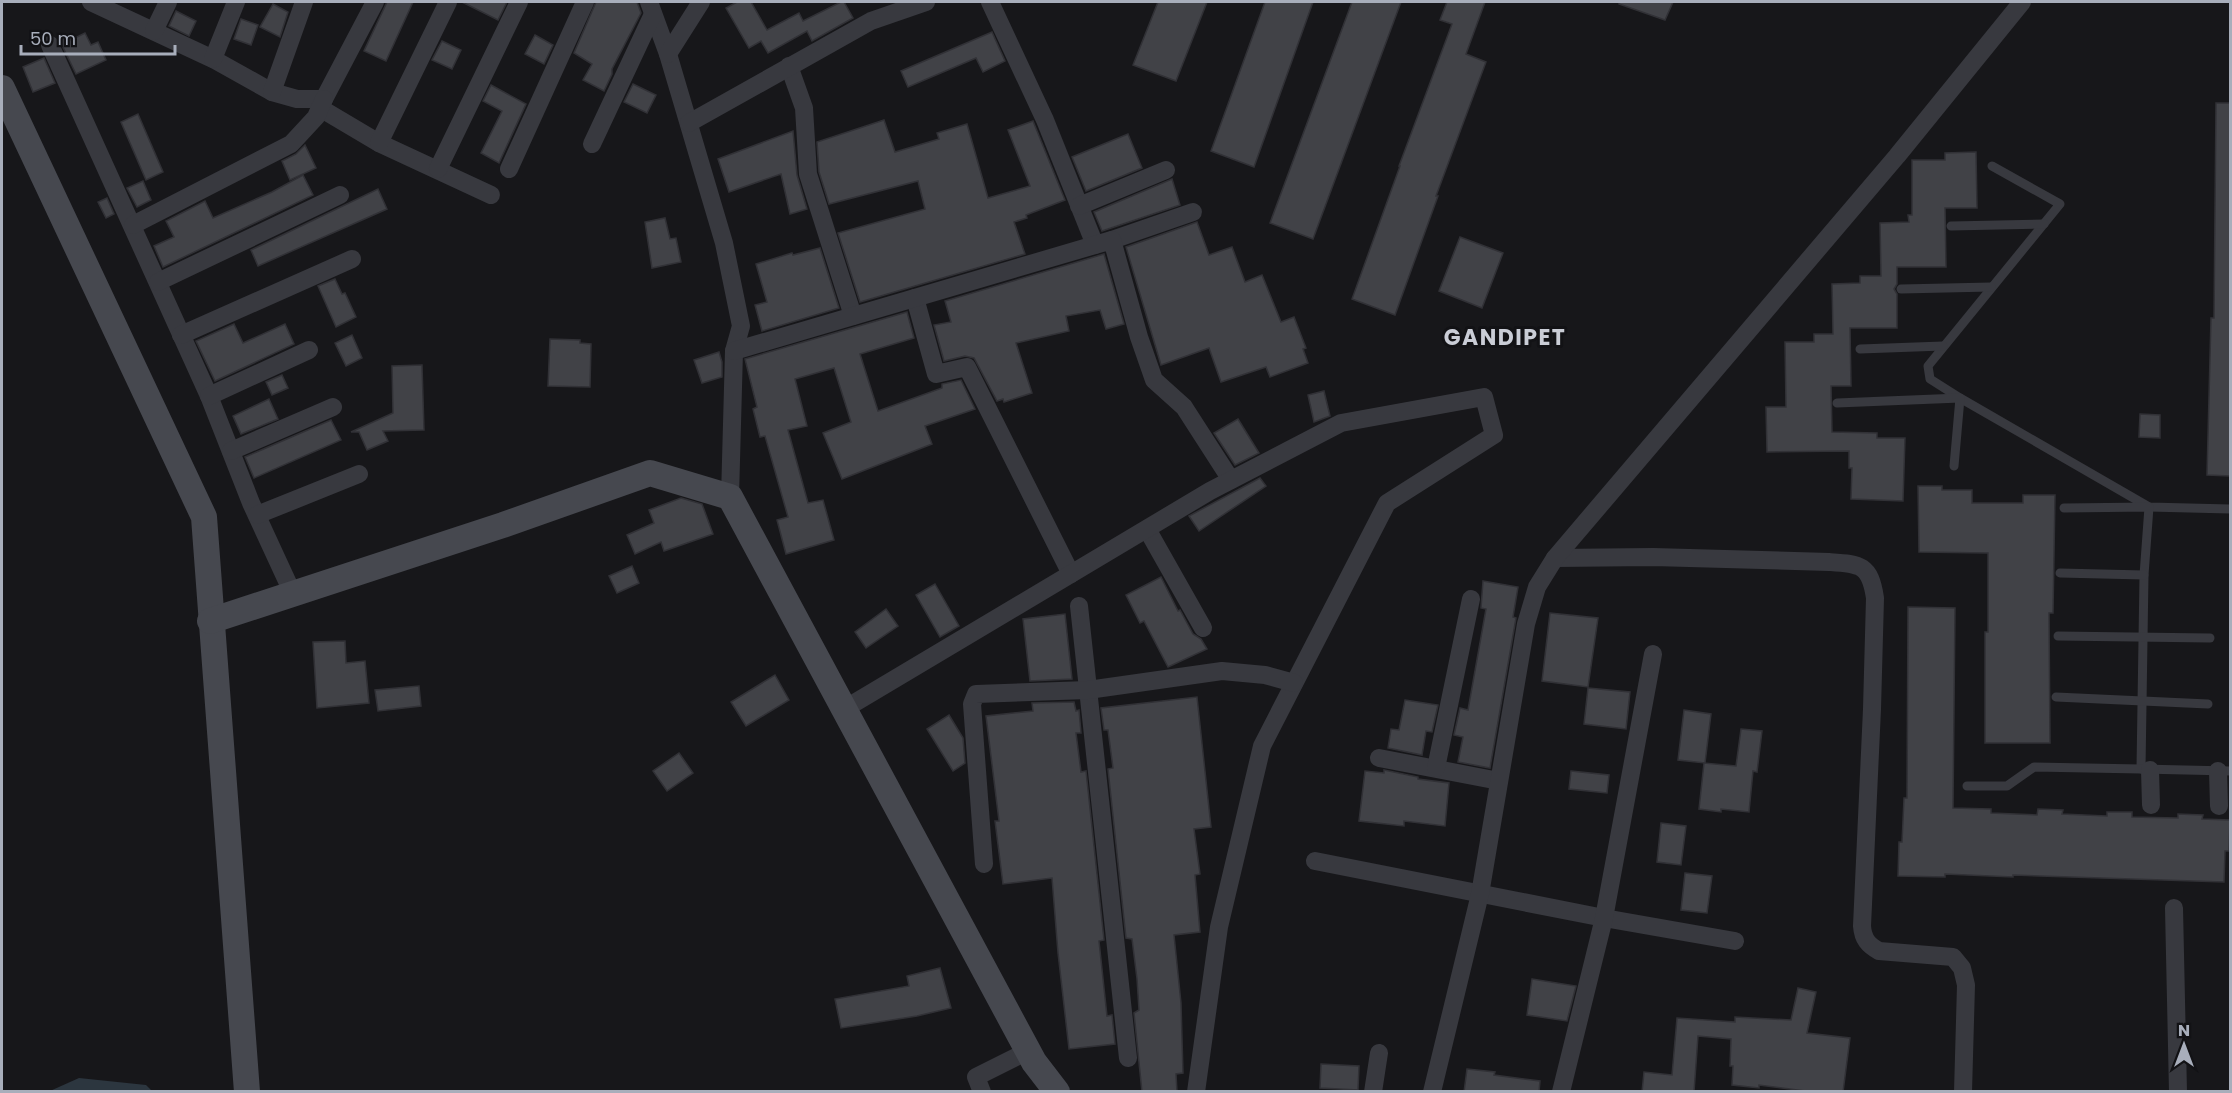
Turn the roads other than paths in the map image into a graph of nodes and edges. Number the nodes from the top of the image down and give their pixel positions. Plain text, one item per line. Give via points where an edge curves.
1 (91, 2) edge
2 (168, 2) edge
3 (236, 2) edge
4 (304, 2) edge
5 (375, 2) edge
6 (448, 2) edge
7 (519, 2) edge
8 (585, 2) edge
9 (701, 2) edge
10 (926, 2) edge
11 (990, 2) edge
12 (2022, 2) edge
13 (651, 8) edge
14 (154, 31) junction
15 (50, 45) dead end
16 (668, 54) junction
17 (213, 59) junction
18 (789, 66) junction
19 (2, 88) edge
20 (272, 92) junction
21 (320, 108) junction
22 (689, 123) junction
23 (379, 143) junction
24 (592, 144) dead end
25 (1992, 166) dead end
26 (438, 169) junction
27 (509, 169) dead end
28 (1166, 170) dead end
29 (340, 195) dead end
30 (491, 195) dead end
31 (1079, 206) junction
32 (1193, 212) dead end
33 (2044, 224) junction
34 (133, 225) junction
35 (1952, 226) dead end
36 (1103, 243) junction
37 (352, 259) dead end
38 (158, 282) junction
39 (1991, 287) junction
40 (1901, 289) dead end
41 (915, 298) junction
42 (853, 316) junction
43 (182, 336) junction
44 (1943, 346) junction
45 (1860, 349) dead end
46 (309, 350) dead end
47 (734, 351) junction
48 (209, 396) junction
49 (1960, 398) junction
50 (1837, 403) dead end
51 (333, 407) dead end
52 (231, 451) junction
53 (1954, 466) dead end
54 (359, 474) dead end
55 (1231, 480) junction
56 (730, 496) junction
57 (2149, 507) junction
58 (2064, 508) dead end
59 (2230, 509) edge
60 (257, 515) junction
61 (1147, 529) junction
62 (1555, 558) junction
63 (2060, 573) dead end
64 (1071, 574) junction
65 (2144, 575) junction
66 (293, 594) junction
67 (1471, 598) dead end
68 (1079, 606) dead end
69 (210, 621) junction
70 (1203, 628) dead end
71 (2058, 636) dead end
72 (2143, 637) junction
73 (2210, 638) dead end
74 (1653, 654) dead end
75 (1294, 683) junction
76 (1088, 690) junction
77 (2056, 697) dead end
78 (2143, 701) junction
79 (2208, 704) dead end
80 (846, 708) junction
81 (1380, 758) dead end
82 (1436, 768) junction
83 (2145, 770) junction
84 (2224, 771) edge
85 (1499, 781) junction
86 (1967, 786) dead end
87 (2151, 805) dead end
88 (2219, 806) dead end
89 (1315, 861) dead end
90 (984, 864) dead end
91 (1480, 894) junction
92 (2174, 908) dead end
93 (1604, 918) junction
94 (1735, 941) dead end
95 (1028, 1051) junction
96 (1378, 1053) dead end
97 (1128, 1058) dead end
98 (247, 1092) edge
99 (982, 1092) edge
100 (1057, 1092) edge
101 (1196, 1092) edge
102 (1373, 1092) edge
103 (1432, 1092) edge
104 (1561, 1092) edge
105 (1963, 1092) edge
106 (2178, 1092) edge

1 - 14 street
2 - 14 street
3 - 17 street
4 - 20 street
5 - 21 street
6 - 23 street
7 - 26 street
8 - 27 street
9 - 16 street
10 - 18 street via 871,21
11 - 31 street via 1045,120
12 - 62 street via 1898,156
13 - 16 street
13 - 24 street
14 - 17 street
15 - 34 street
16 - 22 street
17 - 20 street
18 - 22 street
18 - 42 street via 804,108 808,174
19 - 69 street via 204,517
20 - 21 street
21 - 23 street
21 - 34 street via 291,144
22 - 47 street via 724,243 741,326
23 - 26 street
25 - 33 lane via 2060,204
26 - 30 street
28 - 31 street
29 - 38 street
31 - 36 street
32 - 36 street
33 - 35 lane
33 - 39 lane
34 - 38 street
36 - 41 street
36 - 55 street via 1154,380 1184,407
37 - 43 street
38 - 43 street
39 - 40 lane
39 - 44 lane
41 - 42 street
41 - 64 street via 936,374 967,367
42 - 47 street
43 - 48 street
44 - 45 lane
44 - 49 lane via 1928,366 1930,379
46 - 48 street
47 - 56 street
48 - 52 street
49 - 50 lane
49 - 53 lane
49 - 57 lane
51 - 52 street
52 - 60 street
54 - 60 street
55 - 61 street
55 - 75 street via 1341,423 1484,397 1494,435 1387,503
56 - 66 street via 650,473
56 - 80 street
57 - 58 lane
57 - 59 lane
57 - 65 lane
60 - 66 street
61 - 64 street
61 - 70 street
62 - 85 street via 1537,587 1526,624
62 - 105 street via 1855,563 1866,570 1873,581 1875,598 1863,936 1869,946 1879,951 1953,957 1962,968 1966,985
63 - 65 lane
64 - 80 street
65 - 72 lane
66 - 69 street
67 - 82 street
68 - 76 street
69 - 98 street
71 - 72 lane
72 - 73 lane
72 - 78 lane
74 - 93 street
75 - 76 street via 1265,675 1222,671
75 - 101 street via 1262,746 1219,927
76 - 90 street via 976,694 972,704
76 - 97 street
77 - 78 lane
78 - 79 lane
78 - 83 lane
80 - 95 street
81 - 82 street
82 - 85 street
83 - 84 lane
83 - 86 lane via 2034,767 2007,786
83 - 87 street
84 - 88 street
85 - 91 street
89 - 91 street
91 - 93 street
91 - 103 street
92 - 106 street
93 - 94 street
93 - 104 street
95 - 99 street via 976,1077
95 - 100 street
96 - 102 street

